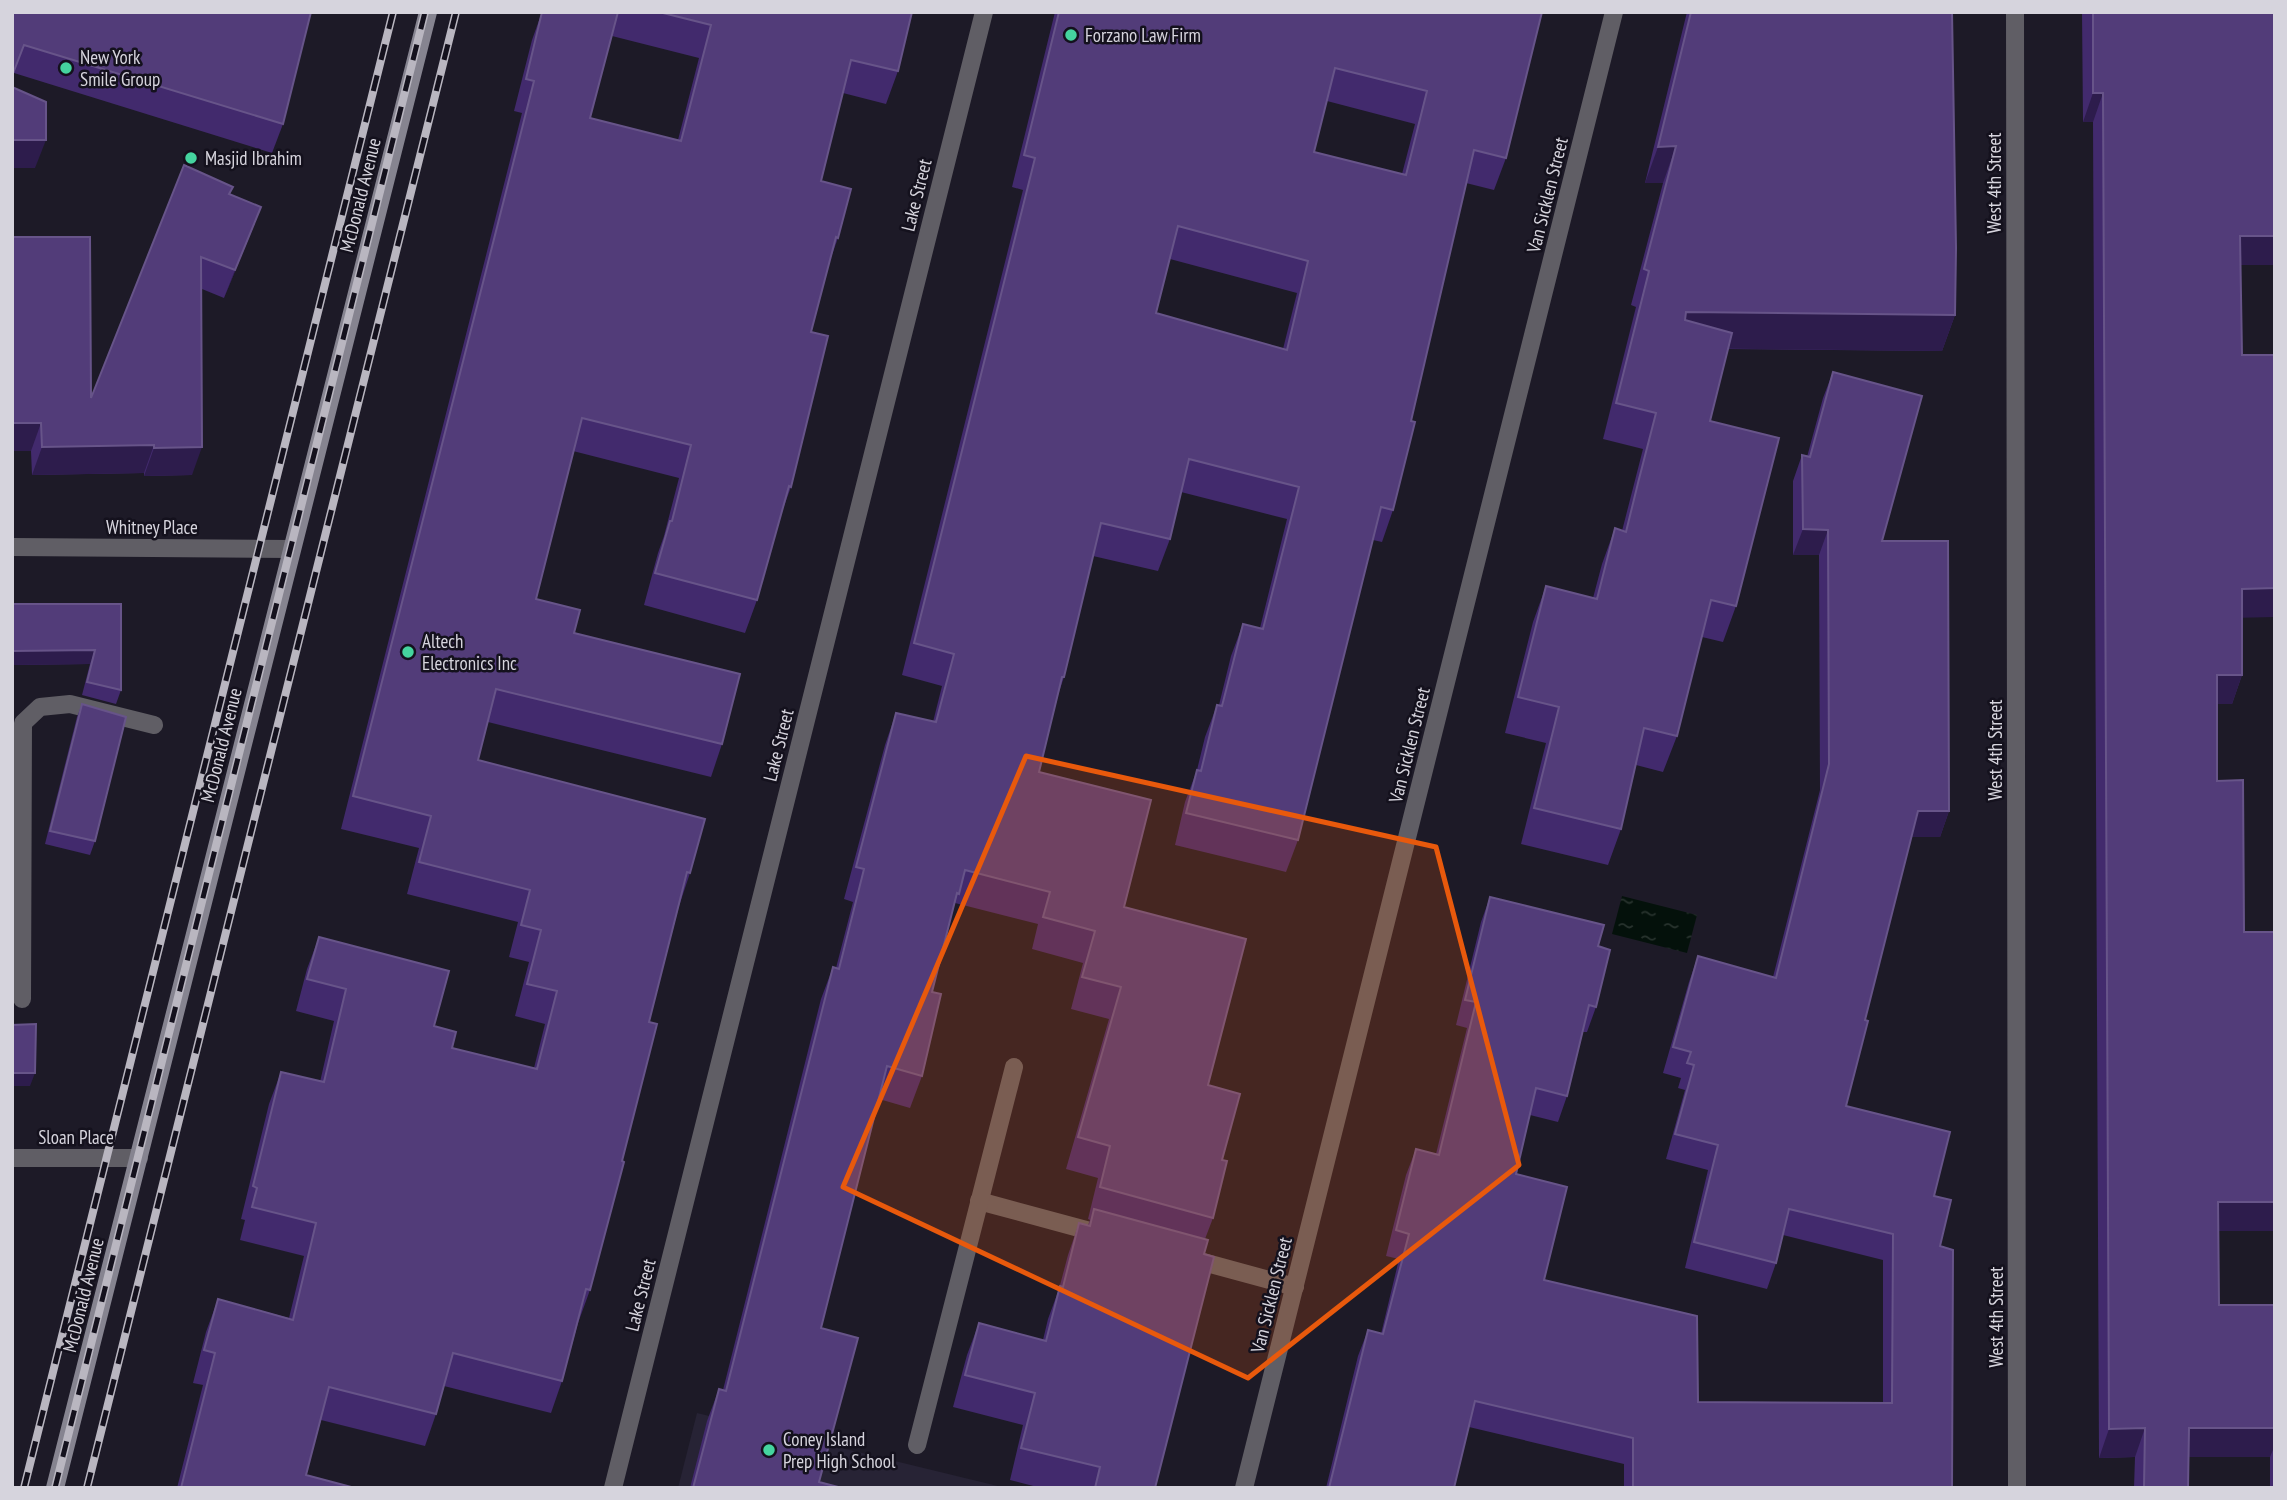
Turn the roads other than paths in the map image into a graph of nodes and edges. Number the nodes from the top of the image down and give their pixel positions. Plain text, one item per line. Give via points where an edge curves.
1 (428, 12) edge
2 (984, 12) edge
3 (1614, 12) edge
4 (2015, 12) edge
5 (12, 547) edge
6 (291, 549) junction
7 (154, 725) dead end
8 (22, 999) dead end
9 (1014, 1067) dead end
10 (12, 1158) edge
11 (139, 1158) junction
12 (979, 1200) junction
13 (1113, 1237) edge
14 (1181, 1255) edge
15 (1295, 1287) junction
16 (917, 1445) dead end
17 (55, 1488) edge
18 (613, 1488) edge
19 (1244, 1488) edge
20 (2017, 1488) edge

1 - 6 main road, McDonald Avenue
2 - 18 street, Lake Street
3 - 15 street, Van Sicklen Street
4 - 20 street, West 4th Street
5 - 6 street, Whitney Place
6 - 11 main road, McDonald Avenue
7 - 8 street via 70,704 40,707 23,723
9 - 12 street
10 - 11 street, Sloan Place
11 - 17 main road, McDonald Avenue
12 - 13 street
12 - 16 street
14 - 15 street
15 - 19 street, Van Sicklen Street

